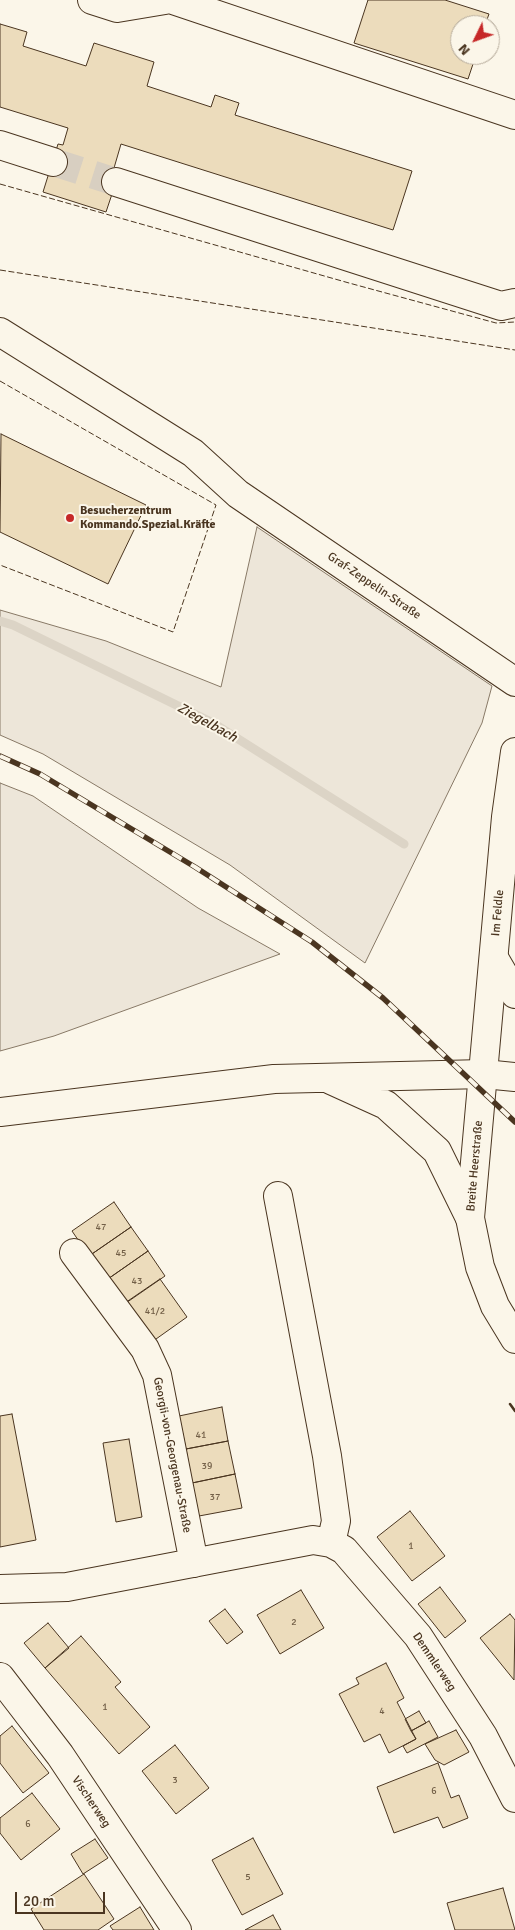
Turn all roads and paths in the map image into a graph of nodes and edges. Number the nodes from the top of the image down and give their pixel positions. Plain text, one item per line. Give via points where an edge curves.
1 (92, 0) edge
2 (165, 0) edge
3 (173, 0) edge
4 (515, 115) edge
5 (0, 145) edge
6 (53, 162) tunnel mouth
7 (116, 182) tunnel mouth
8 (515, 303) edge
9 (0, 332) edge
10 (0, 353) edge
11 (233, 490) junction
12 (515, 682) edge
13 (515, 752) edge
14 (494, 958) junction
15 (515, 994) edge
16 (484, 1074) junction
17 (515, 1077) edge
18 (325, 1078) junction
19 (0, 1112) edge
20 (278, 1196) dead end
21 (470, 1218) junction
22 (74, 1253) dead end
23 (515, 1339) edge
24 (331, 1543) junction
25 (194, 1563) junction
26 (0, 1589) edge
27 (0, 1677) edge
28 (515, 1798) edge
29 (176, 1930) edge

1 - 2 street via 117,8
3 - 4 street
5 - 6 street
7 - 8 street via 500,306
9 - 11 street, Graf-Zeppelin-Straße via 193,453
10 - 11 street, Graf-Zeppelin-Straße via 187,469
11 - 12 street, Graf-Zeppelin-Straße
13 - 14 street, Im Feldle
14 - 15 street
14 - 16 street, Im Feldle
16 - 17 street
16 - 18 street
16 - 21 street, Breite Heerstraße
18 - 19 street via 274,1079
18 - 21 street via 386,1105 437,1151
20 - 24 street via 327,1456 336,1520
21 - 23 street, Breite Heerstraße via 480,1267 495,1306
22 - 25 street, Georgii-von-Georgenau-Straße via 145,1349 157,1375
24 - 25 street via 313,1540
24 - 28 street, Demmlerweg via 344,1550 418,1636 483,1736
25 - 26 street via 67,1587
27 - 29 street, Vischerweg via 60,1755

